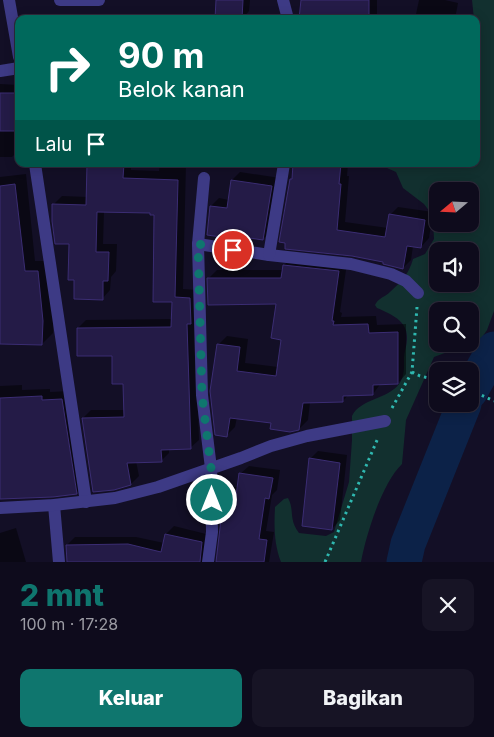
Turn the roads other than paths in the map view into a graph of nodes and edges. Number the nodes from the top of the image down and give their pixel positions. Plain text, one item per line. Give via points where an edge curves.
1 (9, 0) edge
2 (60, 0) edge
3 (99, 0) edge
4 (283, 0) edge
5 (287, 15) edge
6 (15, 34) edge
7 (15, 69) edge
8 (0, 71) edge
9 (35, 167) edge
10 (284, 167) edge
11 (204, 178) dead end
12 (198, 244) junction
13 (269, 255) junction
14 (418, 293) dead end
15 (385, 421) dead end
16 (211, 468) junction
17 (86, 502) junction
18 (54, 505) junction
19 (0, 508) edge
20 (59, 562) edge
21 (208, 562) edge

1 - 6 street
2 - 3 street
4 - 5 street
7 - 8 street
9 - 17 street
10 - 13 street
11 - 12 street
12 - 13 street
12 - 16 street via 202,395
13 - 14 street via 351,264 391,274
15 - 16 street via 298,438
16 - 17 street via 158,487
16 - 21 street via 212,532
17 - 18 street
18 - 19 street
18 - 20 street

